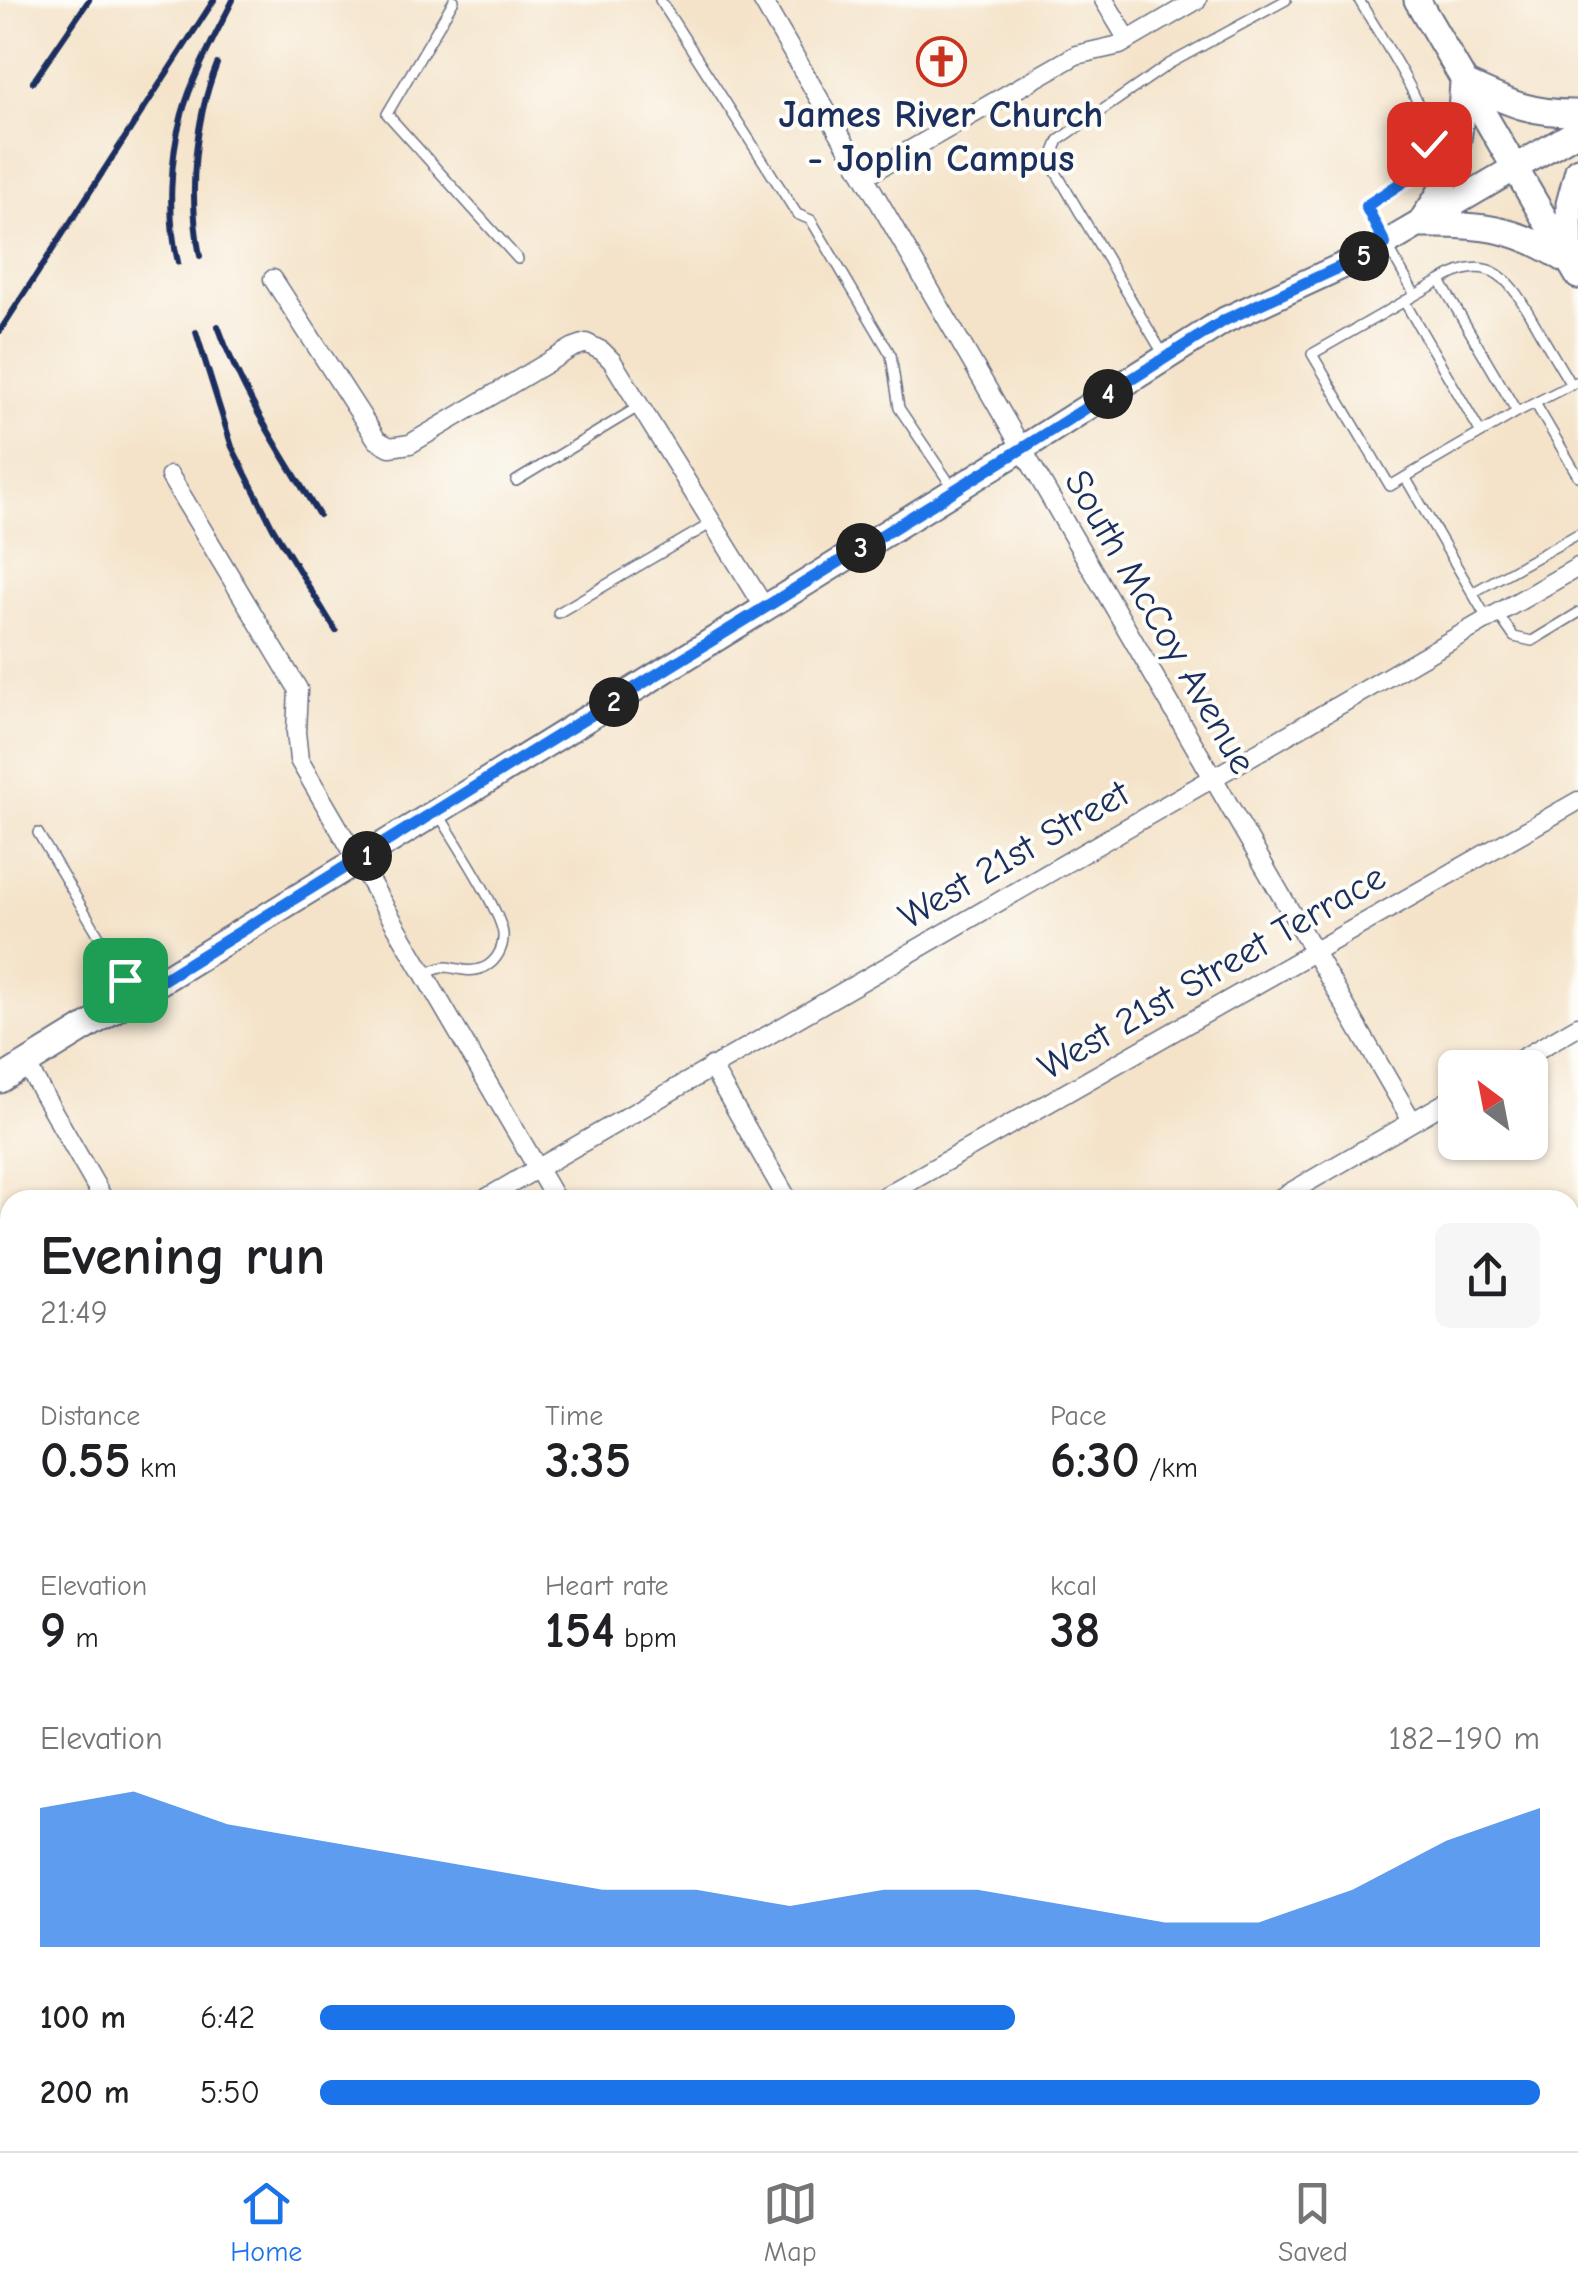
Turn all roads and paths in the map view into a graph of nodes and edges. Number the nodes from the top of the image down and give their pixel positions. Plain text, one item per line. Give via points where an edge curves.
1 (454, 0) edge
2 (660, 0) edge
3 (762, 0) edge
4 (1104, 0) edge
5 (1197, 0) edge
6 (1286, 0) edge
7 (1359, 0) edge
8 (1417, 0) edge
9 (1128, 40) junction
10 (1464, 82) junction
11 (1578, 113) edge
12 (1578, 131) edge
13 (1514, 168) junction
14 (1578, 170) edge
15 (864, 176) junction
16 (1418, 225) junction
17 (1385, 244) junction
18 (518, 260) dead end
19 (1574, 269) edge
20 (273, 279) dead end
21 (1440, 281) junction
22 (1415, 295) junction
23 (1404, 301) junction
24 (1165, 358) junction
25 (1575, 386) edge
26 (1535, 403) junction
27 (640, 406) junction
28 (1517, 412) junction
29 (1481, 433) junction
30 (1023, 448) junction
31 (170, 476) dead end
32 (1578, 476) edge
33 (1405, 478) junction
34 (516, 481) dead end
35 (955, 490) junction
36 (712, 522) junction
37 (1578, 534) edge
38 (1578, 567) edge
39 (1472, 594) junction
40 (764, 608) junction
41 (558, 613) dead end
42 (1578, 613) edge
43 (1493, 616) junction
44 (1213, 779) junction
45 (1578, 801) edge
46 (438, 812) junction
47 (38, 833) dead end
48 (358, 860) junction
49 (1313, 951) junction
50 (424, 974) junction
51 (135, 997) junction
52 (1578, 1026) edge
53 (1537, 1050) edge
54 (26, 1064) junction
55 (711, 1066) junction
56 (0, 1080) edge
57 (1438, 1106) edge
58 (1412, 1121) junction
59 (538, 1168) junction
60 (98, 1190) edge
61 (500, 1190) edge
62 (550, 1190) edge
63 (782, 1190) edge
64 (895, 1190) edge
65 (1294, 1190) edge

1 - 18 lane via 387,114
2 - 35 lane via 796,214 812,220 890,355 900,408
3 - 15 street, South McCoy Avenue
4 - 9 street
5 - 9 street
6 - 24 lane via 1106,107 1059,140 1050,162
7 - 17 lane via 1408,84 1429,144 1412,176 1366,206
8 - 10 main road
9 - 15 street via 1076,54
10 - 11 main road via 1538,112
10 - 13 main road
10 - 16 main road via 1452,170
12 - 13 main road
13 - 16 main road
13 - 19 main road
14 - 19 main road via 1568,204
15 - 30 street, South McCoy Avenue
16 - 17 main road
16 - 19 main road via 1505,230
17 - 22 lane
17 - 24 main road via 1225,320
20 - 27 street via 384,445 410,444 586,343 612,361
21 - 22 lane
21 - 25 lane via 1472,269 1507,280
21 - 28 lane
22 - 23 lane
23 - 29 lane
23 - 33 lane via 1312,354 1390,486
24 - 30 main road
25 - 26 lane
26 - 28 lane
26 - 32 lane
27 - 34 lane
27 - 36 street
28 - 29 lane
29 - 33 lane
30 - 35 main road
30 - 44 street, South McCoy Avenue
31 - 48 street via 298,690 299,760
33 - 39 lane
35 - 40 main road
36 - 40 street
36 - 41 lane
37 - 39 lane
38 - 43 street, West 21st Street
39 - 43 lane
40 - 46 main road
42 - 43 lane via 1532,641 1514,637
43 - 44 street, West 21st Street
44 - 49 street, South McCoy Avenue
44 - 55 street, West 21st Street
45 - 49 street, West 21st Street Terrace
46 - 48 main road
46 - 50 lane via 495,912 503,941 482,969 445,967
47 - 51 lane
48 - 50 street
48 - 51 main road
49 - 58 street, South McCoy Avenue
49 - 64 street, West 21st Street Terrace
50 - 59 street
51 - 54 main road
52 - 53 street
54 - 56 main road
54 - 60 street
55 - 59 street, West 21st Street
55 - 63 street
57 - 58 street
58 - 65 street
59 - 61 street, West 21st Street
59 - 62 street

